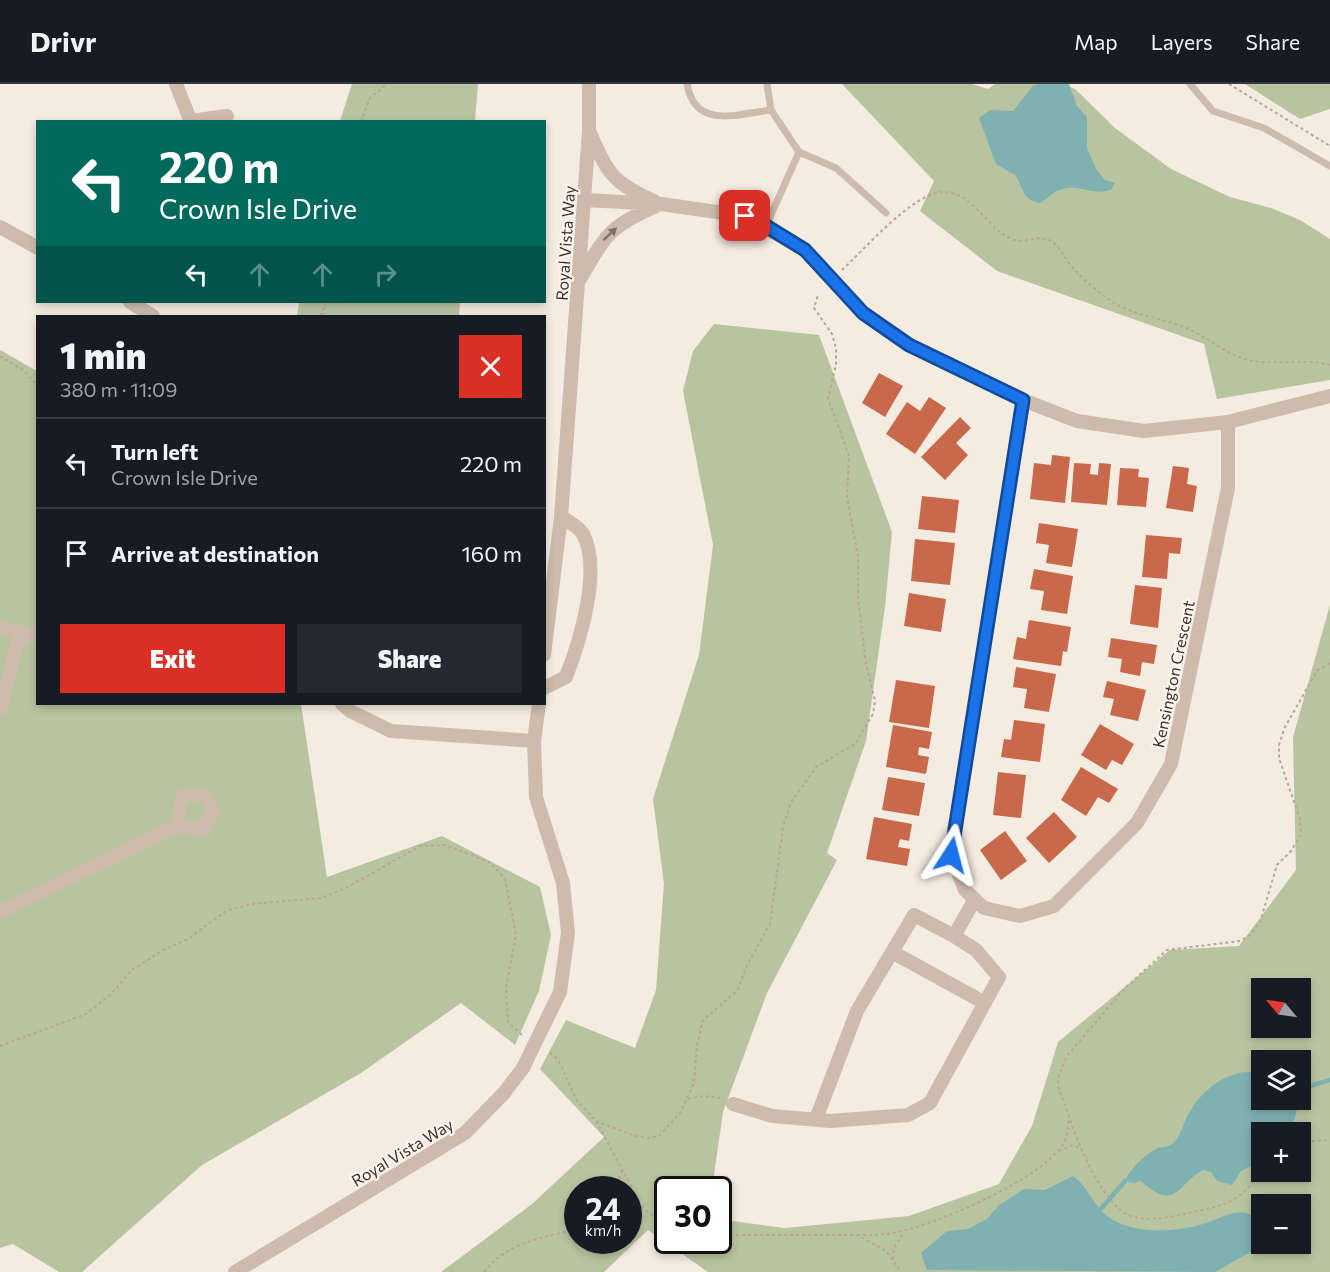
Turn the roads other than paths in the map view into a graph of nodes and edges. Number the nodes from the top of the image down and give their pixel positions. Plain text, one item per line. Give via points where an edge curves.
1 (176, 84) edge
2 (589, 84) edge
3 (687, 84) edge
4 (767, 84) edge
5 (1190, 84) edge
6 (771, 110) junction
7 (227, 116) dead end
8 (191, 120) edge
9 (198, 120) edge
10 (589, 131) junction
11 (799, 152) junction
12 (1330, 166) edge
13 (584, 200) junction
14 (661, 204) junction
15 (886, 213) dead end
16 (766, 226) junction
17 (0, 227) edge
18 (36, 248) edge
19 (579, 282) junction
20 (133, 303) edge
21 (152, 310) edge
22 (1330, 396) edge
23 (1023, 400) junction
24 (1228, 422) junction
25 (561, 517) junction
26 (0, 627) edge
27 (20, 633) junction
28 (36, 637) edge
29 (546, 639) edge
30 (546, 687) edge
31 (343, 705) edge
32 (539, 705) edge
33 (0, 710) edge
34 (534, 741) junction
35 (176, 826) dead end
36 (975, 899) junction
37 (0, 912) edge
38 (954, 936) junction
39 (892, 952) junction
40 (985, 1003) junction
41 (733, 1104) road end
42 (816, 1119) junction
43 (235, 1272) edge

1 - 8 street
2 - 10 street, Royal Vista Way
3 - 6 lane via 695,107 711,117
4 - 6 lane
5 - 12 lane via 1213,111 1264,128
6 - 11 lane
7 - 9 street
10 - 13 street, Royal Vista Way
10 - 14 street via 604,164 624,188
11 - 15 lane via 836,168
11 - 16 lane
13 - 14 street
13 - 19 street, Royal Vista Way
14 - 16 street via 745,216
19 -> 14 street via 606,235 629,218
16 - 23 street via 805,250 863,313 909,345
17 - 18 street
19 - 25 street, Royal Vista Way
20 - 21 street
22 - 24 street
23 - 24 street via 1077,421 1144,431
23 - 36 street via 951,855 965,890
24 - 36 street, Kensington Crescent via 1228,488 1172,764 1137,824 1054,906 1020,916 984,908
25 - 29 street, Royal Vista Way
25 - 30 street via 582,532 591,561 580,640 566,677
26 - 27 street
27 - 28 street
27 - 33 street
31 - 34 street via 391,731
32 - 34 street, Royal Vista Way
34 - 43 street, Royal Vista Way via 536,796 563,883 568,933 560,992 523,1068 465,1133
35 - 37 street
36 - 38 street
38 - 39 street via 914,915
38 - 40 street via 976,950 999,977
39 - 40 street
39 - 42 street via 857,1011
40 - 42 street via 930,1103 908,1115
41 - 42 street via 772,1116

